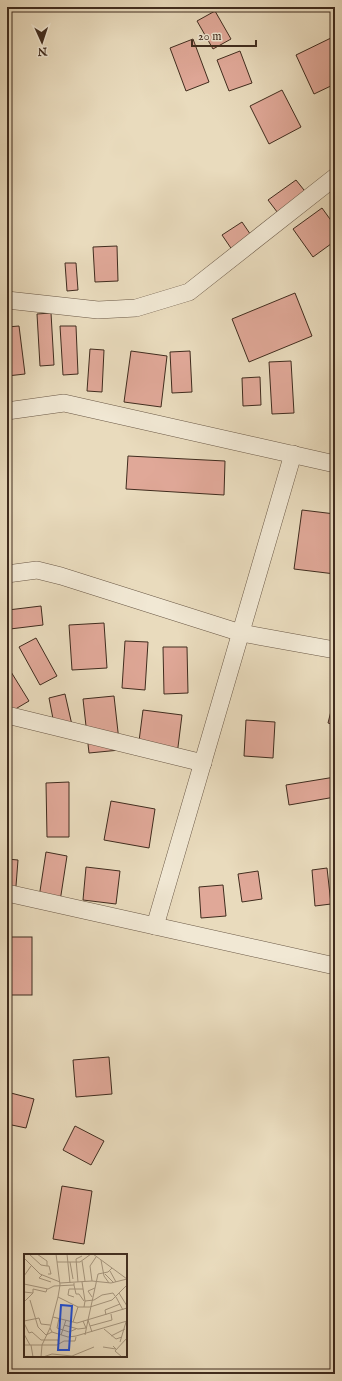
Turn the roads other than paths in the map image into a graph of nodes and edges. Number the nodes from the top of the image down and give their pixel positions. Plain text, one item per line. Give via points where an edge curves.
1 (335, 177) edge
2 (7, 300) edge
3 (7, 411) edge
4 (293, 454) junction
5 (335, 464) edge
6 (7, 574) edge
7 (241, 633) junction
8 (335, 650) edge
9 (7, 715) edge
10 (203, 763) junction
11 (7, 893) edge
12 (155, 926) junction
13 (335, 966) edge

1 - 2 street via 190,292 136,308 98,310
3 - 4 street via 64,403
4 - 5 street
4 - 7 street
6 - 7 street via 37,570 61,576
7 - 8 street
7 - 10 street
9 - 10 street
10 - 12 street
11 - 12 street
12 - 13 street

